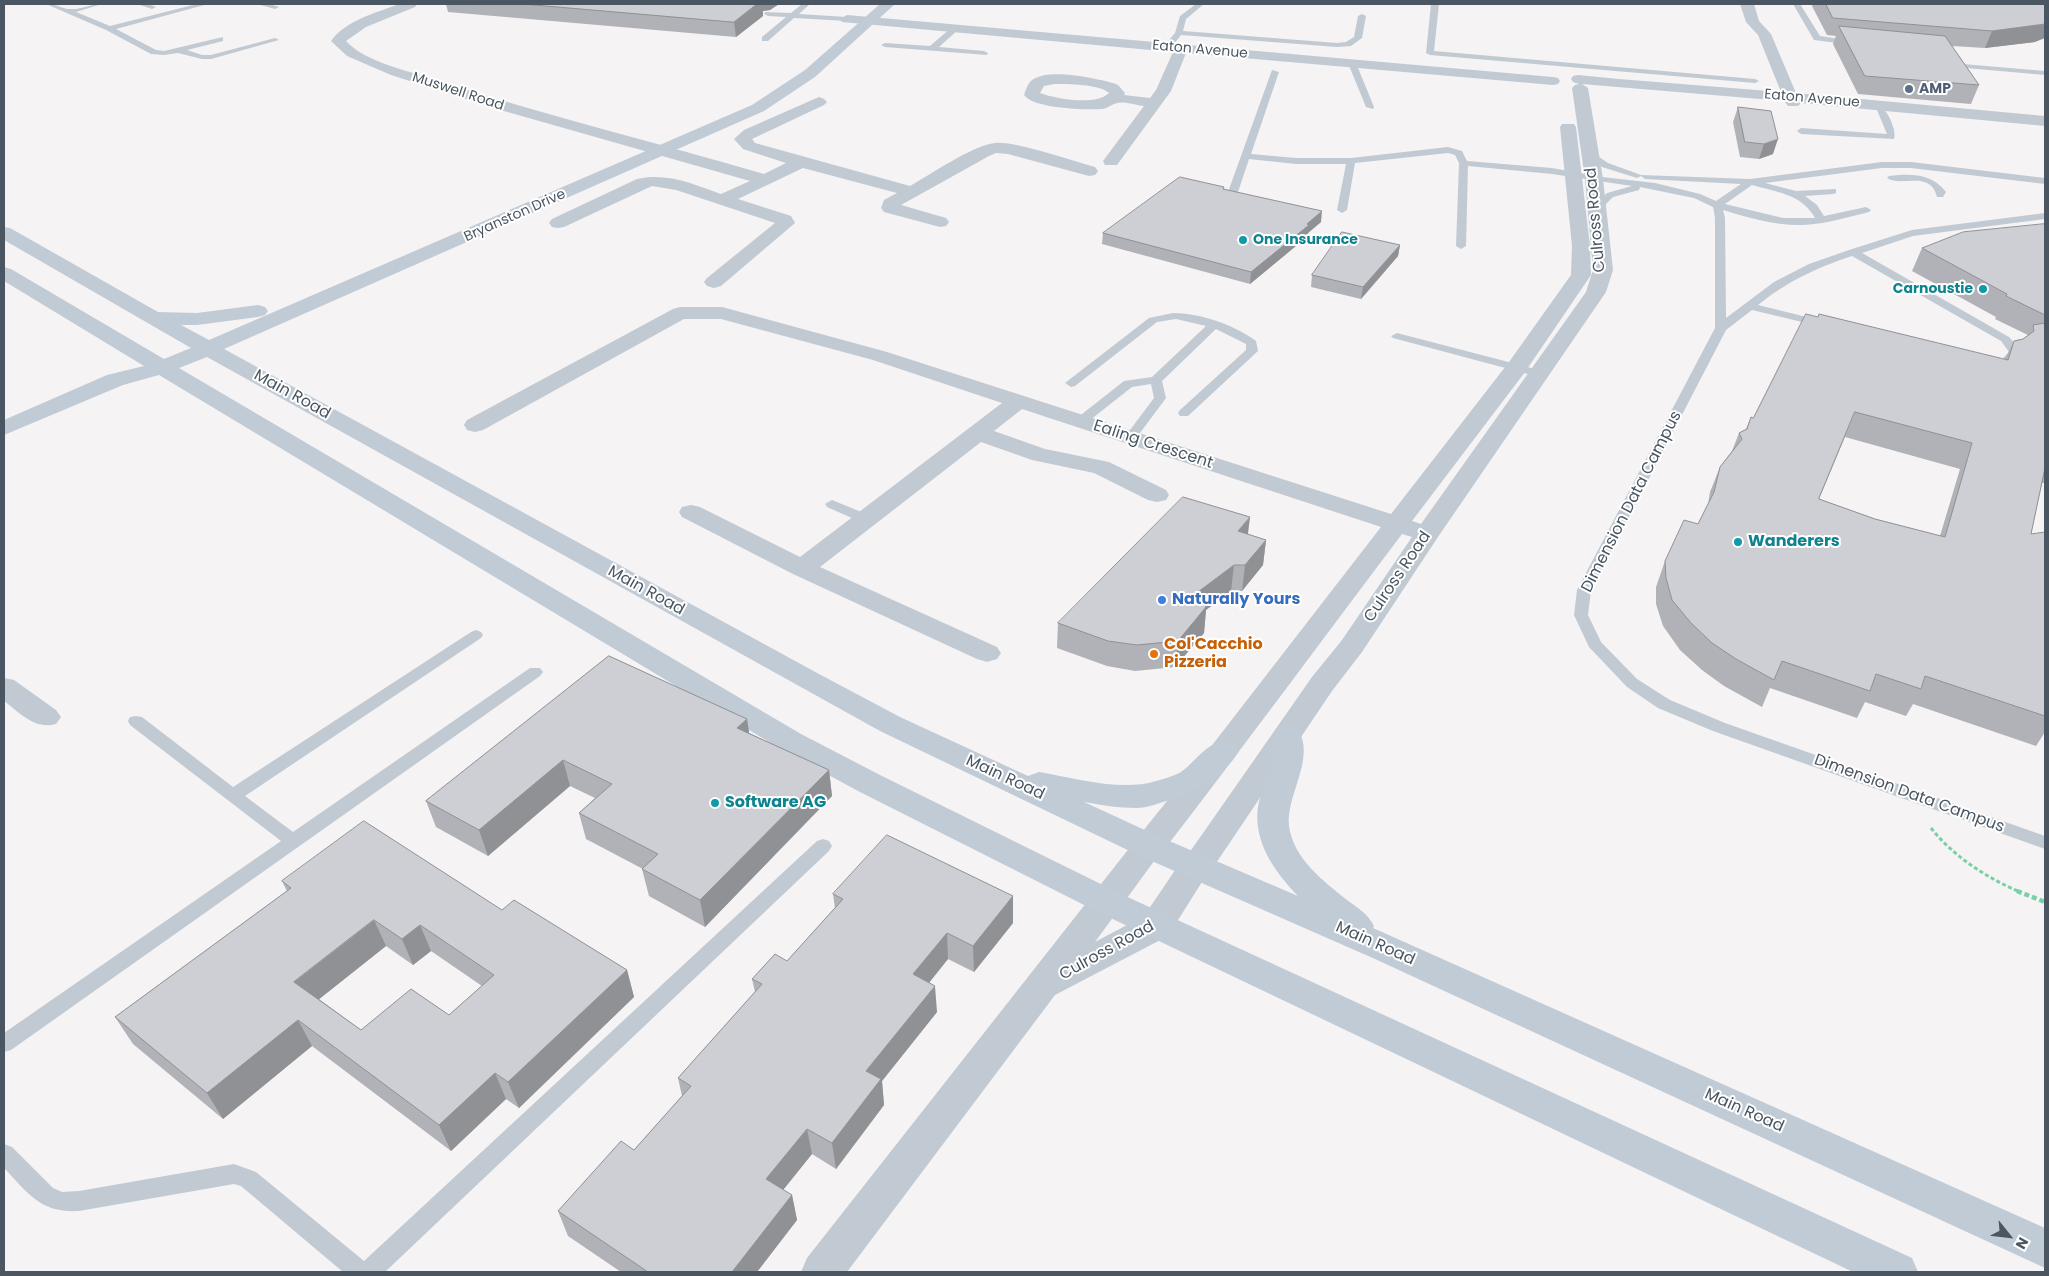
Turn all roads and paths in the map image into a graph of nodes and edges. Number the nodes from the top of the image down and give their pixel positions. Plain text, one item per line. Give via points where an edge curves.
1 (50, 4) edge
2 (99, 4) edge
3 (141, 4) edge
4 (205, 4) edge
5 (261, 4) edge
6 (410, 4) edge
7 (806, 4) edge
8 (888, 4) edge
9 (1200, 4) edge
10 (1435, 4) edge
11 (1747, 4) edge
12 (1760, 4) edge
13 (1797, 4) edge
14 (152, 7) dead end
15 (275, 7) dead end
16 (68, 12) junction
17 (795, 13) junction
18 (768, 14) dead end
19 (852, 14) junction
20 (1362, 16) dead end
21 (870, 21) junction
22 (109, 28) junction
23 (955, 29) junction
24 (836, 30) dead end
25 (1179, 33) junction
26 (1764, 34) junction
27 (220, 39) dead end
28 (765, 39) dead end
29 (275, 40) dead end
30 (1862, 44) edge
31 (885, 45) dead end
32 (1174, 48) junction
33 (932, 49) junction
34 (180, 50) junction
35 (984, 53) dead end
36 (1430, 53) junction
37 (803, 61) dead end
38 (1352, 63) junction
39 (1966, 66) edge
40 (1428, 69) junction
41 (1275, 72) dead end
42 (2045, 74) edge
43 (1755, 80) dead end
44 (1580, 85) junction
45 (1114, 98) dead end
46 (1792, 100) junction
47 (820, 102) dead end
48 (1154, 103) junction
49 (1370, 107) dead end
50 (1565, 110) dead end
51 (1881, 110) junction
52 (2045, 122) edge
53 (1801, 131) dead end
54 (643, 145) junction
55 (663, 151) junction
56 (1246, 156) junction
57 (1111, 161) dead end
58 (1351, 161) junction
59 (801, 162) junction
60 (1464, 163) junction
61 (1592, 168) junction
62 (1941, 168) junction
63 (1089, 171) dead end
64 (1572, 172) junction
65 (1637, 175) junction
66 (1892, 178) dead end
67 (766, 180) junction
68 (2045, 181) edge
69 (1750, 182) junction
70 (1931, 182) junction
71 (1655, 186) junction
72 (1833, 191) dead end
73 (912, 192) junction
74 (1233, 192) edge
75 (1796, 194) junction
76 (1940, 195) dead end
77 (722, 200) junction
78 (1717, 205) junction
79 (1596, 209) junction
80 (1342, 210) dead end
81 (1866, 210) dead end
82 (2045, 216) edge
83 (2020, 218) junction
84 (1821, 219) junction
85 (940, 222) dead end
86 (558, 223) dead end
87 (2037, 226) edge
88 (4, 232) edge
89 (1461, 246) dead end
90 (1853, 252) junction
91 (4, 273) edge
92 (714, 282) dead end
93 (1750, 306) junction
94 (258, 311) junction
95 (154, 318) junction
96 (1214, 325) junction
97 (1836, 326) edge
98 (1721, 328) junction
99 (1397, 336) dead end
100 (200, 344) junction
101 (1994, 362) edge
102 (156, 363) junction
103 (1528, 370) junction
104 (1156, 380) junction
105 (1071, 383) dead end
106 (209, 394) junction
107 (1019, 401) junction
108 (38, 413) junction
109 (1184, 413) dead end
110 (1081, 421) junction
111 (475, 425) dead end
112 (4, 428) edge
113 (978, 433) junction
114 (1130, 438) junction
115 (1157, 495) dead end
116 (832, 504) dead end
117 (691, 512) dead end
118 (866, 519) junction
119 (1396, 525) junction
120 (1427, 534) junction
121 (802, 568) junction
122 (476, 636) dead end
123 (988, 653) dead end
124 (535, 672) dead end
125 (4, 687) edge
126 (46, 717) dead end
127 (136, 721) dead end
128 (1287, 736) junction
129 (1224, 751) junction
130 (998, 775) junction
131 (232, 796) junction
132 (1921, 798) junction
133 (294, 842) junction
134 (2045, 843) edge
135 (823, 846) dead end
136 (1149, 846) junction
137 (1196, 866) junction
138 (2045, 902) edge
139 (1106, 903) junction
140 (1156, 926) junction
141 (1387, 949) junction
142 (1043, 987) junction
143 (4, 1044) edge
144 (4, 1154) edge
145 (2045, 1248) edge
146 (360, 1272) edge
147 (369, 1272) edge
148 (822, 1272) edge
149 (1898, 1272) edge

1 - 16 lane
2 - 16 lane
3 - 14 lane
4 - 22 lane
5 - 15 lane
6 - 54 street, Muswell Road via 356,27 338,41 362,58 445,88
7 - 17 lane
8 - 21 main road, Bryanston Drive
9 - 25 lane via 1183,18
10 - 36 lane
11 - 26 street via 1754,22
12 - 26 street via 1766,23
13 - 30 lane via 1817,38
16 - 22 lane
17 - 18 lane
17 - 19 lane
17 - 28 lane
19 - 21 street, Eaton Avenue
19 - 24 main road
20 - 25 lane via 1358,38 1348,44
21 - 23 street, Eaton Avenue
21 - 55 main road, Bryanston Drive via 782,95
22 - 34 lane via 154,52
23 - 32 street, Eaton Avenue
23 - 33 lane
25 - 32 lane
26 - 46 street
27 - 34 lane
29 - 34 lane via 211,57
31 - 33 lane
32 - 38 street, Eaton Avenue
32 - 48 street via 1163,91
33 - 35 lane
36 - 40 lane
36 - 43 lane
37 - 54 main road, Bryanston Drive via 773,84
38 - 40 street, Eaton Avenue
38 - 49 lane
39 - 42 lane
40 - 44 street, Eaton Avenue via 1558,87 1565,77
41 - 56 lane
44 - 46 street, Eaton Avenue
44 - 61 street, Culross Road
45 - 48 street
46 - 51 street, Eaton Avenue
46 - 52 street, Eaton Avenue
47 - 59 street via 742,139 749,146
48 - 57 street
50 - 64 street, Culross Road
51 - 52 street, Eaton Avenue
51 - 53 lane via 1891,137
54 - 55 street, Muswell Road
54 - 94 main road, Bryanston Drive
55 - 67 street, Muswell Road
55 - 100 main road, Bryanston Drive
56 - 58 lane via 1296,161
56 - 74 lane
58 - 60 lane via 1448,150 1459,152
58 - 80 lane
59 - 67 street
59 - 73 street
60 - 64 lane
60 - 89 lane
61 - 64 lane
61 - 65 lane
61 - 65 lane via 1604,165
61 - 71 lane
61 - 79 street, Culross Road
62 - 68 lane
62 - 69 lane via 1882,165
62 - 70 lane
63 - 73 street via 995,148
64 - 103 street, Culross Road via 1581,275
65 - 69 lane
66 - 70 lane via 1910,177
67 - 77 street
69 - 75 lane
69 - 78 lane
70 - 76 lane via 1938,187
71 - 78 lane
71 - 79 lane via 1610,195
72 - 75 lane
73 - 85 street via 890,204 890,208
75 - 84 lane via 1814,207
77 - 86 street via 654,180 643,182
77 - 92 street via 782,218 786,223
78 - 84 lane via 1779,221
78 - 98 lane, Dimension Data Campus via 1720,218
79 - 103 street, Culross Road via 1603,270 1600,284
81 - 84 lane
82 - 83 lane
83 - 87 lane
83 - 90 lane via 1912,234
88 - 95 main road, Main Road
90 - 93 lane via 1796,274
90 - 101 lane via 2005,339 2015,354 2010,359
91 - 102 main road
93 - 97 lane
93 - 98 lane
94 - 95 main road via 196,319
94 - 100 main road, Bryanston Drive
95 - 100 main road, Main Road
96 - 104 lane
96 - 105 lane via 1177,316 1152,320
96 - 109 lane via 1246,337 1252,343 1252,351
98 - 132 lane, Dimension Data Campus via 1584,590 1581,615 1594,644 1606,657 1632,683 1664,704 1719,727
99 - 103 lane
100 - 102 main road, Bryanston Drive
100 - 130 main road, Main Road via 800,676 890,724
102 - 106 main road
102 - 108 main road, Bryanston Drive
103 - 119 street, Culross Road
103 - 120 street, Culross Road
104 - 110 lane via 1128,384
104 - 114 lane via 1160,398
106 - 108 main road via 174,386 141,384 98,393
106 - 139 main road via 790,741 898,800
107 - 110 street, Ealing Crescent
107 - 111 street, Ealing Crescent via 880,356 733,316 707,312 680,313
107 - 113 street
108 - 112 main road, Bryanston Drive
110 - 114 street, Ealing Crescent
113 - 115 street via 1040,456 1101,468
113 - 118 street
114 - 119 street, Ealing Crescent
116 - 118 lane
117 - 121 street
118 - 121 street
119 - 120 street, Ealing Crescent
119 - 129 street, Culross Road
120 - 128 street, Culross Road
121 - 123 street
122 - 131 lane
124 - 133 lane
125 - 126 street
127 - 131 lane
128 - 137 street, Culross Road
128 - 141 main road via 1287,763 1274,807 1273,823 1281,850 1316,894
129 - 130 main road via 1191,780 1140,797 1097,793
129 - 136 street, Culross Road
130 - 136 main road, Main Road
131 - 133 lane
132 - 134 lane, Dimension Data Campus
132 - 138 path via 1931,830 1968,864
133 - 143 lane
135 - 147 lane
136 - 137 main road, Main Road
136 - 139 street, Culross Road
137 - 140 street, Culross Road
137 - 141 main road, Main Road
139 - 140 main road
139 - 142 street, Culross Road
140 - 142 street, Culross Road
140 - 149 main road
141 - 145 main road, Main Road
142 - 148 street, Culross Road
144 - 146 lane via 45,1195 61,1202 241,1175

